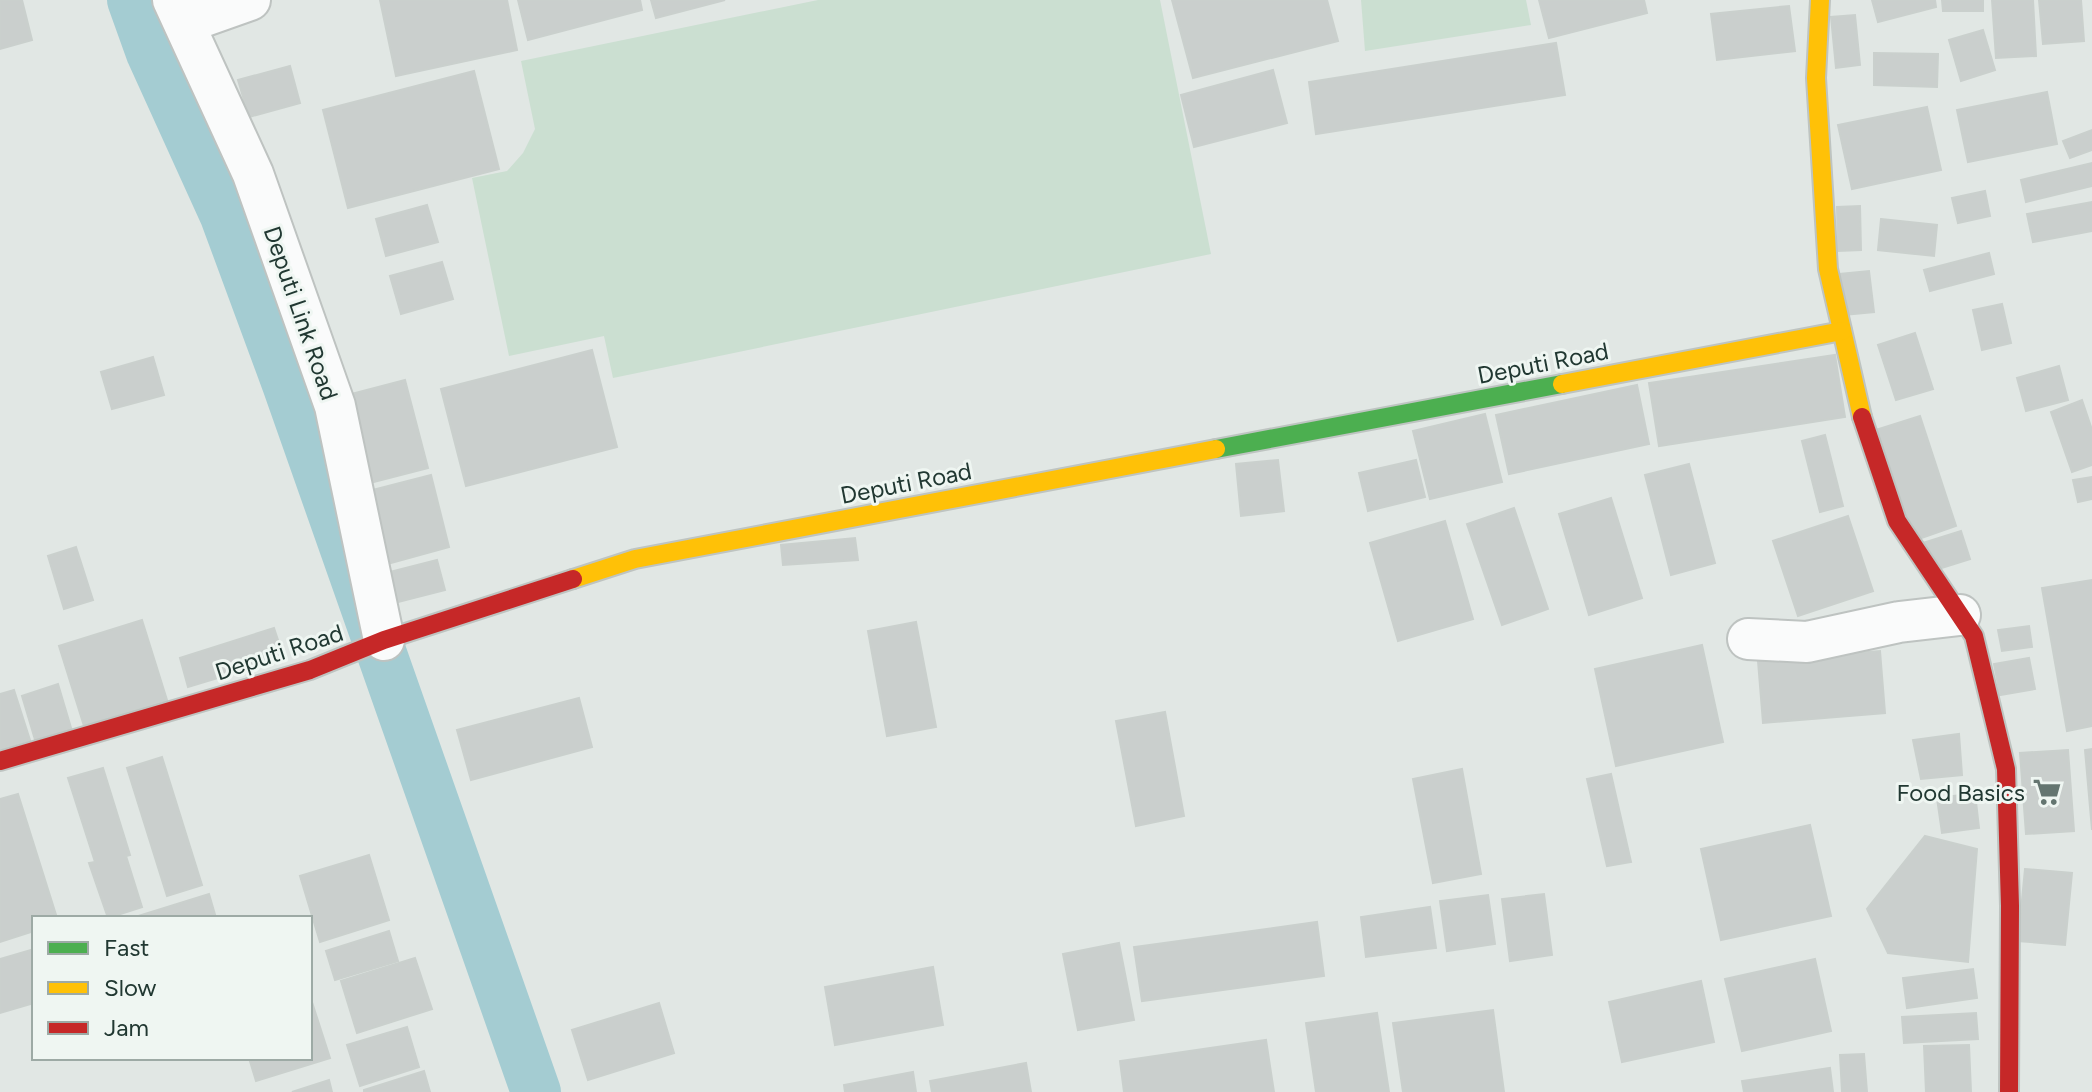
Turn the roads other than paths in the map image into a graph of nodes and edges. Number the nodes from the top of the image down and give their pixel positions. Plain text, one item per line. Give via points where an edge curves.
1 (250, 0) edge
2 (1820, 0) edge
3 (179, 12) edge
4 (1842, 331) junction
5 (1960, 615) junction
6 (1748, 639) dead end
7 (384, 640) junction
8 (0, 761) edge
9 (2009, 1092) edge

1 - 3 street
2 - 4 street via 1816,78 1828,269
3 - 7 street, Deputi Link Road via 253,174 335,406
4 - 5 street via 1865,430 1897,521
4 - 7 street, Deputi Road via 635,559
5 - 6 street via 1807,642
5 - 9 street via 1974,636 2006,769
7 - 8 street, Deputi Road via 310,670

